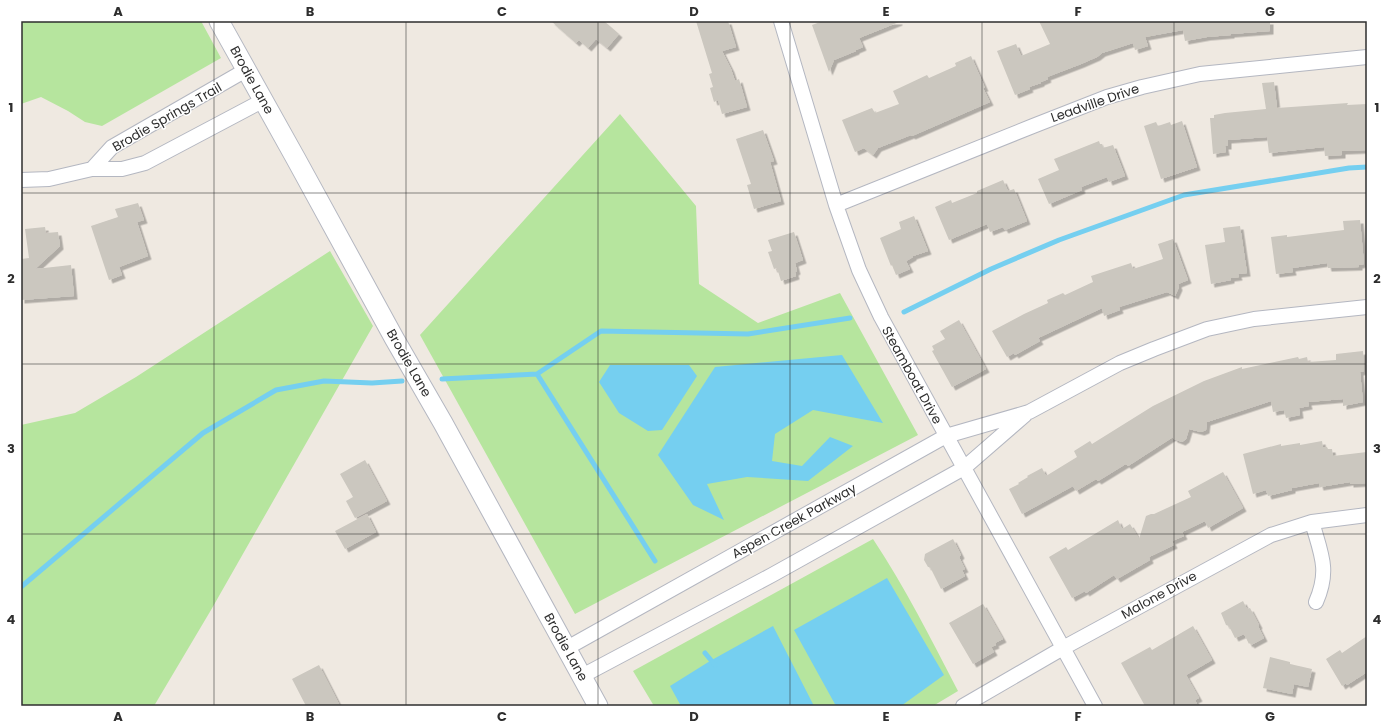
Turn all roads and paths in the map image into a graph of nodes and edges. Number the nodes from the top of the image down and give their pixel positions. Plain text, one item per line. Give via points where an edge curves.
1 (219, 21) edge
2 (781, 21) edge
3 (1367, 57) edge
4 (246, 70) junction
5 (264, 100) junction
6 (92, 169) junction
7 (21, 180) edge
8 (836, 205) junction
9 (1367, 307) edge
10 (1029, 412) junction
11 (946, 436) junction
12 (964, 468) junction
13 (1367, 515) edge
14 (1312, 522) junction
15 (1316, 602) dead end
16 (567, 648) junction
17 (1063, 648) junction
18 (582, 676) junction
19 (598, 706) edge
20 (962, 706) edge
21 (1095, 706) edge

1 - 4 main road, Brodie Lane
2 - 8 street, Steamboat Drive
3 - 8 street, Leadville Drive via 1200,74 1142,87 1094,102
4 - 5 main road, Brodie Lane
4 - 6 street, Brodie Springs Trail via 112,147
5 - 6 street, Brodie Springs Trail via 145,163 122,169
5 - 16 main road, Brodie Lane
6 - 7 street, Brodie Springs Trail via 49,179
8 - 11 street, Steamboat Drive via 859,270 880,317
9 - 10 street, Aspen Creek Parkway via 1254,319 1207,329 1120,363
10 - 11 street, Aspen Creek Parkway
10 - 12 street, Aspen Creek Parkway
11 - 12 street, Steamboat Drive
11 - 16 street, Aspen Creek Parkway
12 - 17 street, Steamboat Drive
12 - 18 street, Aspen Creek Parkway via 772,575
13 - 14 street, Malone Drive
14 - 15 street via 1324,576
14 - 17 street, Malone Drive via 1271,535
16 - 18 main road, Brodie Lane
17 - 20 street, Malone Drive
17 - 21 street, Steamboat Drive
18 - 19 main road, Brodie Lane

